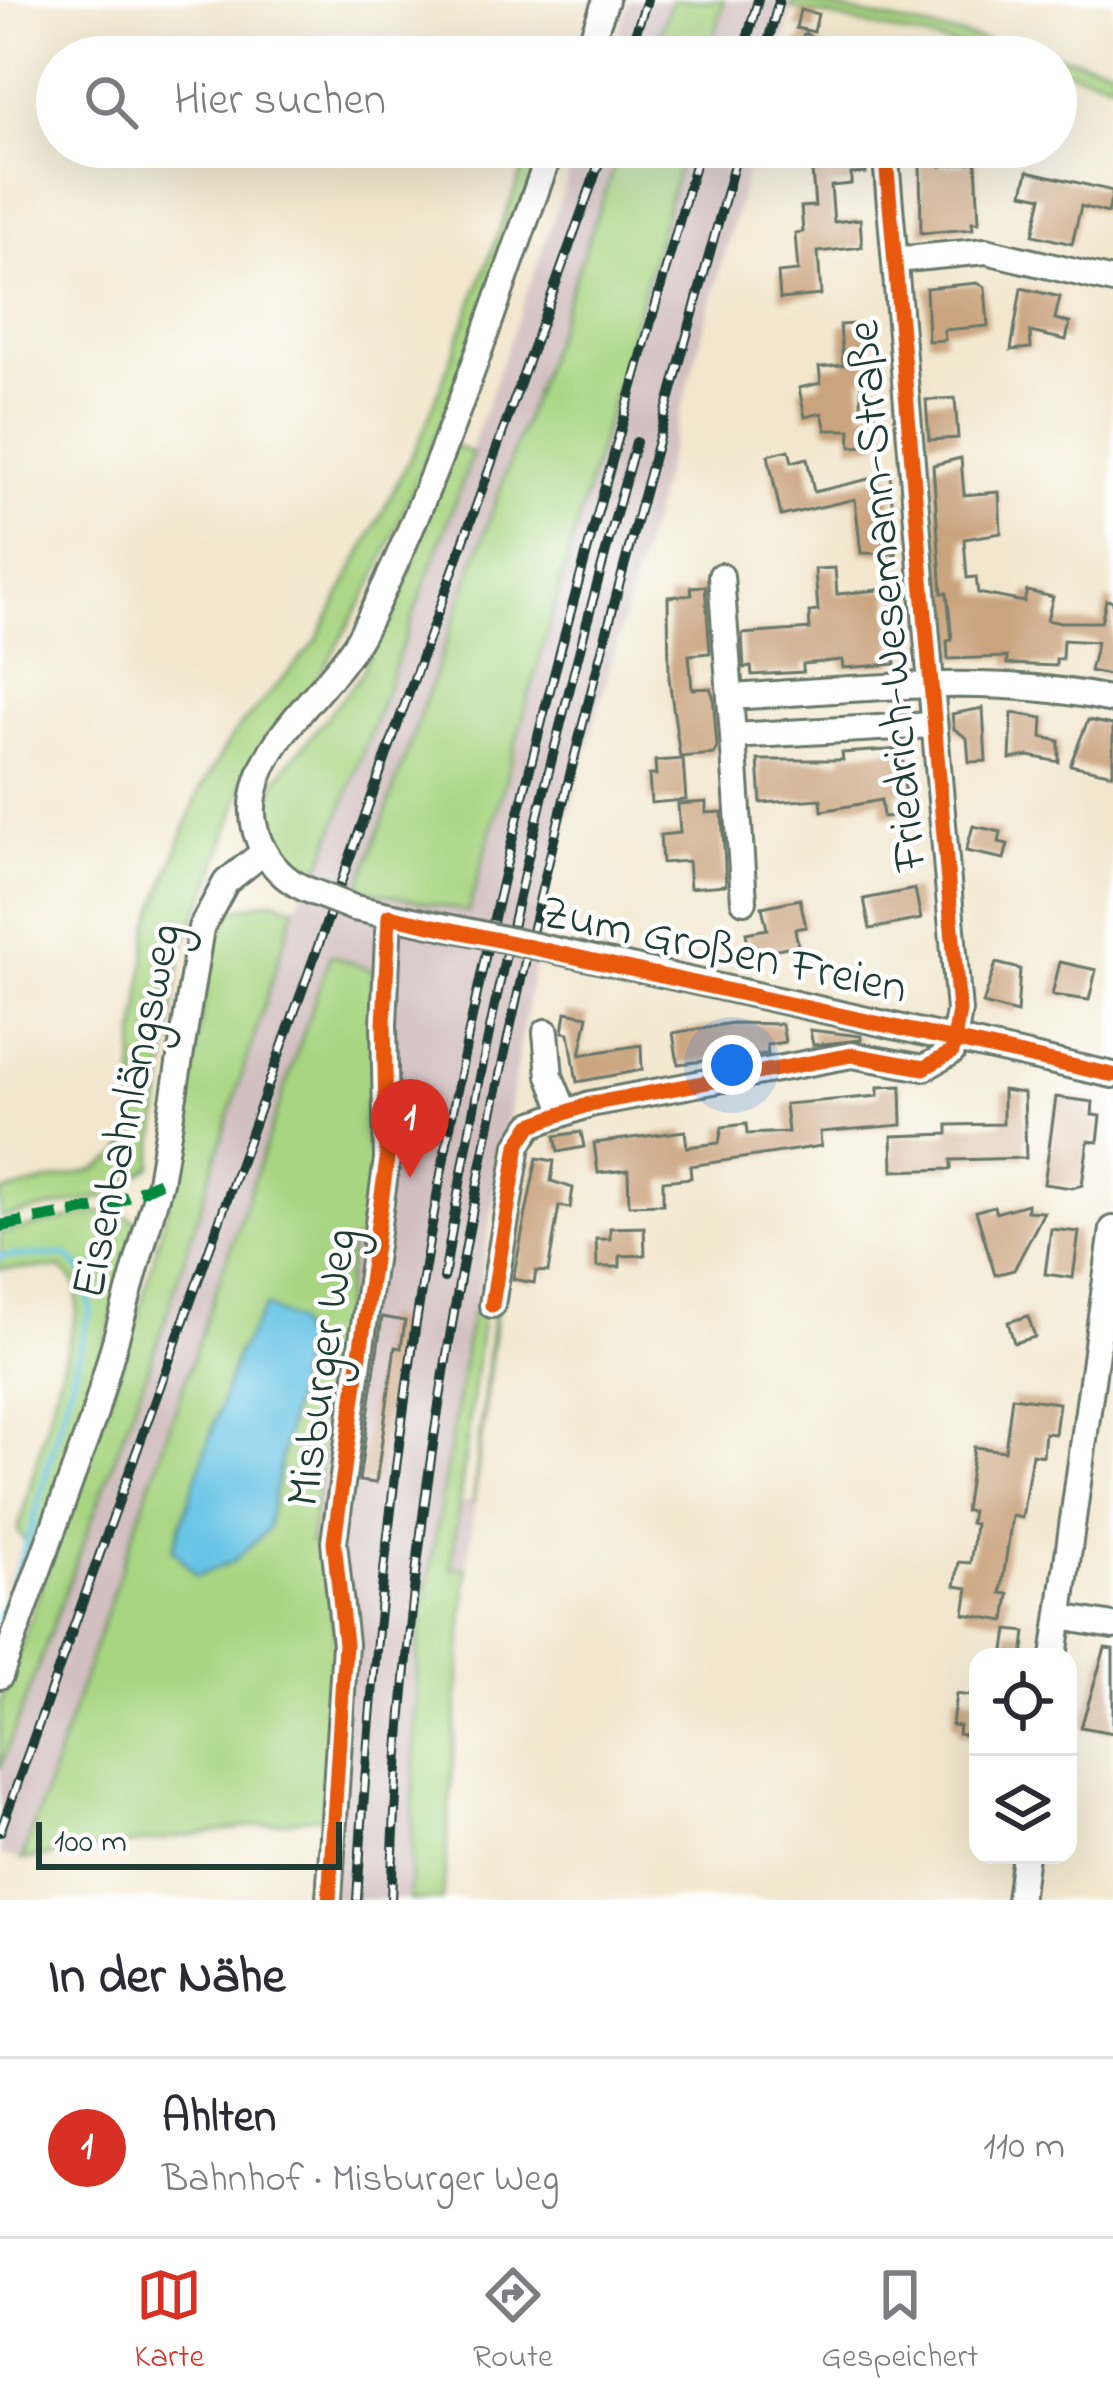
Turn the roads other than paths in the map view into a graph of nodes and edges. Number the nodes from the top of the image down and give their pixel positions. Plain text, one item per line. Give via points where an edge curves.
1 (606, 0) edge
2 (593, 36) edge
3 (544, 168) edge
4 (887, 168) edge
5 (896, 260) junction
6 (1113, 281) edge
7 (721, 576) dead end
8 (930, 686) junction
9 (730, 697) junction
10 (1113, 700) edge
11 (933, 724) junction
12 (733, 736) junction
13 (264, 852) junction
14 (744, 901) dead end
15 (389, 916) junction
16 (545, 1032) dead end
17 (955, 1039) junction
18 (1113, 1075) edge
19 (564, 1110) junction
20 (1113, 1229) edge
21 (492, 1305) dead end
22 (1101, 1393) edge
23 (1061, 1617) junction
24 (1113, 1625) edge
25 (1056, 1648) edge
26 (0, 1676) edge
27 (1024, 1864) edge
28 (329, 1900) edge
29 (1019, 1900) edge

1 - 2 street
3 - 13 street via 420,506 370,615 261,772 252,813
4 - 5 street, Friedrich-Wesemann-Straße
5 - 6 street via 986,251
5 - 8 street, Friedrich-Wesemann-Straße
7 - 9 street
8 - 9 street
8 - 10 street
8 - 11 street, Friedrich-Wesemann-Straße
9 - 12 street
11 - 12 street
11 - 17 street, Friedrich-Wesemann-Straße
12 - 14 street
13 - 15 street, Zum Großen Freien, bridge via 290,883
13 - 26 street, Eisenbahnlängsweg via 226,882 201,928 160,1182 94,1416
15 - 17 street, Zum Großen Freien, bridge
15 - 28 street, Misburger Weg via 387,1159 334,1542 345,1644
16 - 19 street
17 - 18 street, Zum Großen Freien
17 - 19 street via 944,1061 924,1068 852,1055
19 - 21 street via 531,1125 518,1145
20 - 22 street
22 - 23 street
23 - 24 street
23 - 25 street
27 - 29 street

